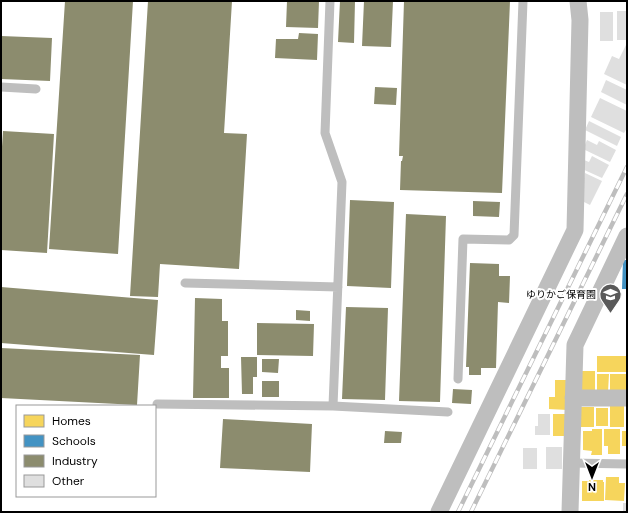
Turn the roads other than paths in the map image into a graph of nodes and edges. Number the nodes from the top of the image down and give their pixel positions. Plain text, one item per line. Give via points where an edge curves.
1 (330, 1) edge
2 (523, 1) edge
3 (578, 1) edge
4 (1, 87) edge
5 (36, 89) dead end
6 (627, 236) edge
7 (185, 283) dead end
8 (338, 287) junction
9 (458, 380) dead end
10 (573, 398) junction
11 (627, 398) edge
12 (157, 404) dead end
13 (333, 406) junction
14 (448, 412) dead end
15 (571, 463) junction
16 (627, 464) edge
17 (439, 512) edge
18 (570, 512) edge

1 - 8 lane via 325,133 342,182
2 - 9 lane via 514,235 509,240 463,239
3 - 17 street via 580,20 575,230
4 - 5 lane
6 - 10 street via 576,345
7 - 8 lane
8 - 13 lane
10 - 11 street
10 - 15 street
12 - 13 lane
13 - 14 lane
15 - 16 lane
15 - 18 street

